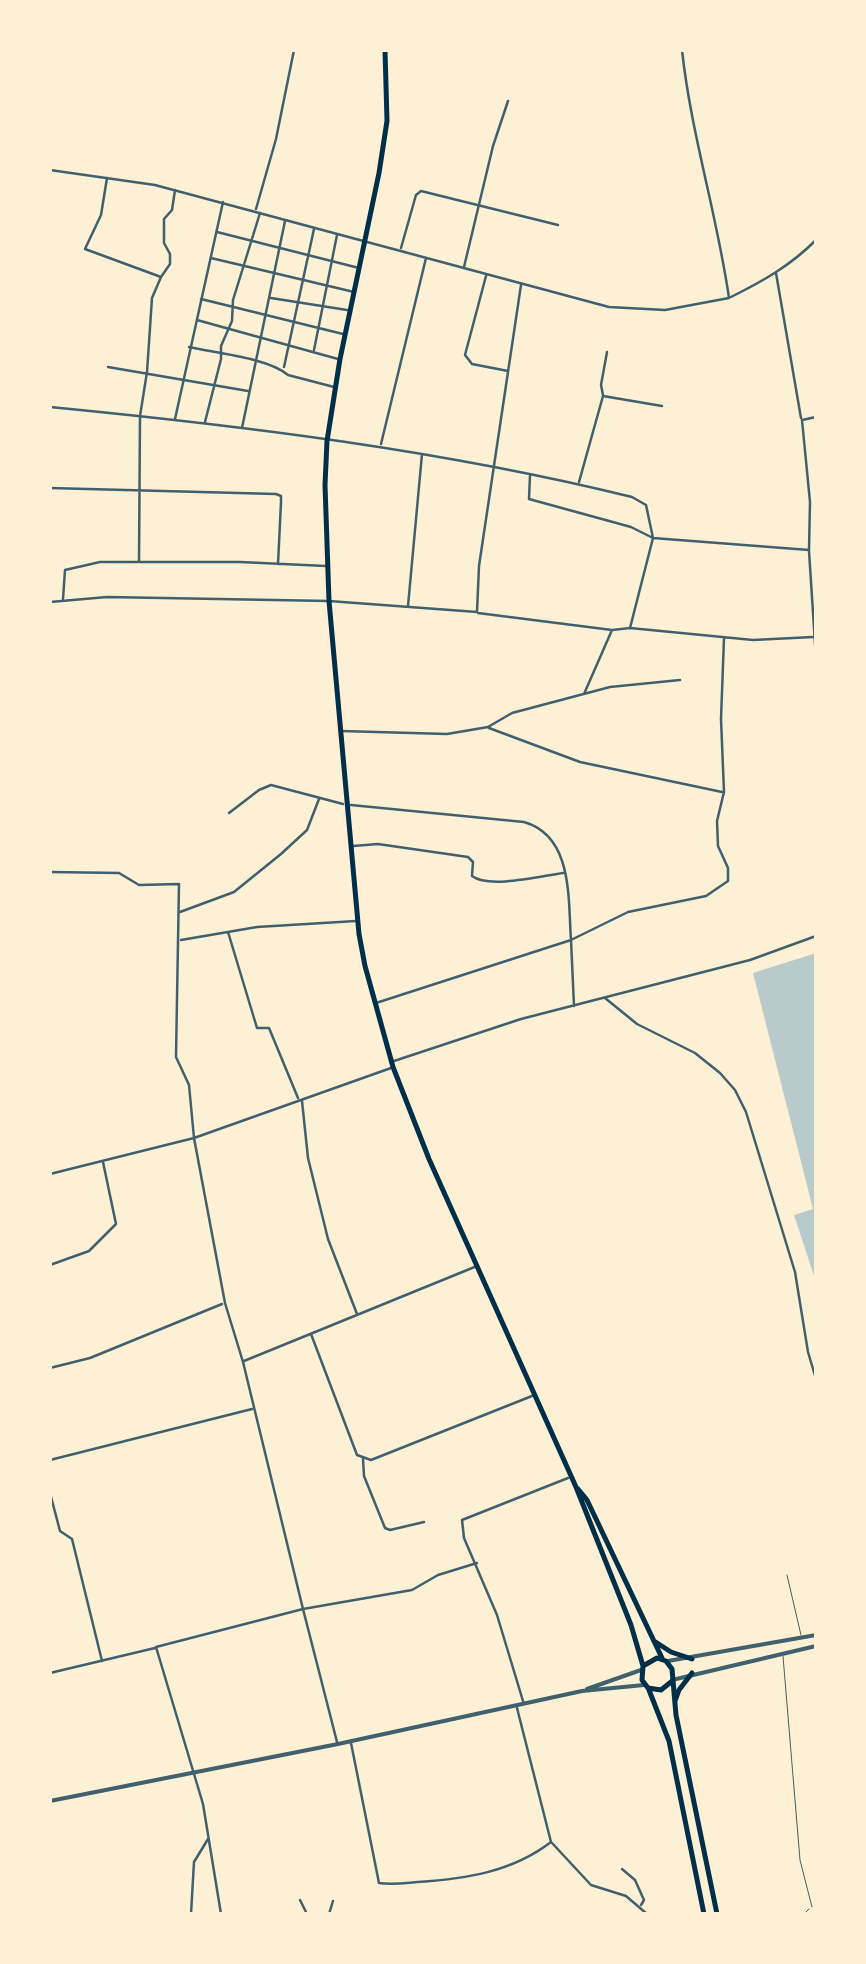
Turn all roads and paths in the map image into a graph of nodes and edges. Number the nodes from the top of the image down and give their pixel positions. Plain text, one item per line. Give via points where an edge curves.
1 (294, 50) edge
2 (385, 50) edge
3 (682, 50) edge
4 (508, 102) dead end
5 (50, 170) edge
6 (107, 176) junction
7 (176, 190) junction
8 (223, 202) junction
9 (479, 204) junction
10 (258, 211) junction
11 (286, 220) junction
12 (558, 225) dead end
13 (314, 228) junction
14 (216, 232) junction
15 (338, 234) junction
16 (252, 240) junction
17 (816, 240) edge
18 (364, 241) junction
19 (280, 248) junction
20 (400, 251) junction
21 (308, 255) junction
22 (210, 258) junction
23 (426, 258) junction
24 (332, 261) junction
25 (244, 265) junction
26 (359, 268) junction
27 (464, 268) junction
28 (275, 272) junction
29 (486, 274) junction
30 (776, 274) junction
31 (161, 277) junction
32 (303, 279) junction
33 (521, 284) junction
34 (327, 286) junction
35 (354, 292) junction
36 (270, 298) junction
37 (729, 298) junction
38 (200, 299) junction
39 (298, 300) junction
40 (323, 306) junction
41 (233, 308) junction
42 (350, 311) junction
43 (266, 317) junction
44 (194, 320) junction
45 (293, 323) junction
46 (318, 328) junction
47 (229, 329) junction
48 (345, 334) junction
49 (262, 338) junction
50 (288, 345) junction
51 (189, 347) junction
52 (313, 352) junction
53 (607, 352) dead end
54 (221, 354) junction
55 (340, 359) junction
56 (256, 362) junction
57 (108, 367) dead end
58 (283, 370) junction
59 (508, 371) junction
60 (147, 372) junction
61 (182, 379) junction
62 (215, 385) junction
63 (336, 387) junction
64 (250, 392) junction
65 (603, 396) junction
66 (662, 406) dead end
67 (50, 407) edge
68 (140, 416) junction
69 (816, 417) edge
70 (175, 420) junction
71 (802, 420) junction
72 (204, 424) junction
73 (242, 428) junction
74 (327, 441) junction
75 (381, 446) junction
76 (422, 453) junction
77 (494, 466) junction
78 (530, 474) junction
79 (578, 484) junction
80 (50, 488) edge
81 (140, 489) junction
82 (653, 538) junction
83 (809, 550) junction
84 (139, 562) junction
85 (278, 564) junction
86 (326, 566) junction
87 (62, 600) junction
88 (329, 601) junction
89 (50, 602) edge
90 (408, 607) junction
91 (477, 612) junction
92 (630, 628) junction
93 (612, 630) junction
94 (813, 637) junction
95 (724, 638) junction
96 (816, 659) edge
97 (680, 680) dead end
98 (583, 696) junction
99 (488, 727) junction
100 (340, 730) junction
101 (724, 792) junction
102 (320, 798) junction
103 (346, 804) junction
104 (229, 813) dead end
105 (352, 846) junction
106 (50, 872) edge
107 (565, 872) junction
108 (180, 912) junction
109 (358, 921) junction
110 (228, 932) junction
111 (816, 936) edge
112 (570, 940) junction
113 (178, 941) junction
114 (605, 998) junction
115 (374, 1004) junction
116 (574, 1006) junction
117 (392, 1064) junction
118 (300, 1100) junction
119 (194, 1138) junction
120 (103, 1162) junction
121 (50, 1174) edge
122 (50, 1265) edge
123 (478, 1266) junction
124 (224, 1303) junction
125 (357, 1315) junction
126 (311, 1334) junction
127 (243, 1362) junction
128 (50, 1368) edge
129 (816, 1379) edge
130 (534, 1396) junction
131 (254, 1408) junction
132 (50, 1460) edge
133 (363, 1460) junction
134 (571, 1476) junction
135 (576, 1487) junction
136 (50, 1493) edge
137 (424, 1522) dead end
138 (60, 1530) junction
139 (50, 1533) edge
140 (477, 1563) junction
141 (787, 1576) dead end
142 (303, 1609) junction
143 (816, 1635) edge
144 (802, 1638) junction
145 (653, 1641) junction
146 (816, 1646) edge
147 (156, 1648) junction
148 (782, 1653) junction
149 (692, 1659) junction
150 (102, 1660) junction
151 (665, 1660) junction
152 (642, 1668) junction
153 (50, 1673) edge
154 (692, 1673) junction
155 (672, 1681) junction
156 (646, 1686) junction
157 (582, 1691) junction
158 (524, 1703) junction
159 (516, 1704) junction
160 (674, 1704) junction
161 (351, 1741) junction
162 (338, 1744) junction
163 (194, 1773) junction
164 (50, 1801) edge
165 (209, 1838) junction
166 (551, 1842) junction
167 (622, 1868) dead end
168 (710, 1882) junction
169 (699, 1885) junction
170 (713, 1897) junction
171 (300, 1900) dead end
172 (702, 1900) junction
173 (333, 1901) dead end
174 (814, 1906) edge
175 (640, 1907) junction
176 (191, 1914) edge
177 (222, 1914) edge
178 (306, 1914) edge
179 (329, 1914) edge
180 (647, 1914) edge
181 (704, 1914) edge
182 (717, 1914) edge
183 (804, 1914) edge

1 - 10 street
2 - 18 main road via 387,121
3 - 37 street
4 - 9 street
5 - 6 street
6 - 7 street
6 - 31 street via 101,215 85,249
7 - 8 street
7 - 31 street via 164,219 170,264
8 - 10 street
8 - 14 street
9 - 12 street
9 - 20 street via 418,192
9 - 27 street
10 - 11 street
10 - 16 street
11 - 13 street
11 - 19 street
13 - 15 street
13 - 21 street
14 - 16 street
14 - 22 street
15 - 18 street
15 - 24 street
16 - 19 street
16 - 25 street
17 - 30 street
18 - 20 street
18 - 26 main road
19 - 21 street
19 - 28 street
20 - 23 street
21 - 24 street
21 - 32 street
22 - 25 street
22 - 38 street
23 - 27 street
23 - 75 street
24 - 26 street
24 - 34 street
25 - 28 street
25 - 41 street
26 - 35 main road
27 - 29 street
28 - 32 street
28 - 36 street
29 - 33 street
29 - 59 street via 465,355 472,364
30 - 37 street
30 - 71 street
31 - 60 street via 152,298
32 - 34 street
32 - 39 street
33 - 37 street via 608,307 665,310
33 - 59 street
34 - 35 street
34 - 40 street
35 - 42 main road
36 - 39 street
36 - 43 street
38 - 41 street
38 - 44 street
39 - 40 street
39 - 45 street
40 - 42 street
40 - 46 street
41 - 43 street
41 - 47 street
42 - 48 main road
43 - 45 street
43 - 49 street
44 - 47 street
44 - 51 street
45 - 46 street
45 - 50 street
46 - 48 street
46 - 52 street
47 - 49 street
47 - 54 street
48 - 55 main road
49 - 50 street
49 - 56 street
50 - 52 street
50 - 58 street
51 - 54 street
51 - 61 street
52 - 55 street
53 - 65 street
54 - 56 street
54 - 62 street
55 - 63 main road
56 - 58 street
56 - 64 street
57 - 60 street
58 - 63 street
59 - 77 street
60 - 61 street
60 - 68 street
61 - 62 street
61 - 70 street
62 - 64 street
62 - 72 street
63 - 74 main road
64 - 73 street
65 - 66 street
65 - 79 street
67 - 68 street
68 - 70 street
68 - 81 street
69 - 71 street
70 - 72 street
71 - 83 street
72 - 73 street
73 - 74 street
74 - 75 street
74 - 86 main road
75 - 76 street
76 - 77 street
76 - 90 street
77 - 78 street
77 - 91 street
78 - 79 street
78 - 82 street via 529,499
79 - 82 street via 646,505
80 - 81 street
81 - 84 street
81 - 85 street via 281,496
82 - 83 street
82 - 92 street
83 - 94 street
84 - 85 street
84 - 87 street via 64,570
85 - 86 street
86 - 88 main road
87 - 88 street
87 - 89 street
88 - 90 street
88 - 100 main road
90 - 91 street
91 - 93 street
92 - 93 street
92 - 95 street
93 - 98 street
94 - 95 street
94 - 96 street
95 - 101 street
97 - 98 street via 628,683
98 - 99 street via 512,712
99 - 100 street via 447,734
99 - 101 street via 580,762
100 - 103 main road
101 - 112 street via 718,846 728,881 706,896 628,912
102 - 103 street
102 - 104 street via 271,785
102 - 108 street via 307,830 281,854 234,892
103 - 105 main road
103 - 107 street via 542,827
105 - 107 street via 468,857 480,882
105 - 109 main road
106 - 108 street via 119,873 139,885 179,884
107 - 112 street
108 - 113 street
109 - 110 street
109 - 115 main road
110 - 113 street
110 - 118 street via 257,1028 269,1028
111 - 114 street
112 - 115 street
112 - 116 street
113 - 119 street via 176,1057 189,1085
114 - 116 street
114 - 129 street via 637,1024 695,1053 735,1090 795,1272
115 - 117 main road
116 - 117 street
117 - 118 street
117 - 123 main road
118 - 119 street
118 - 125 street via 328,1239
119 - 120 street
119 - 124 street
120 - 121 street
120 - 122 street via 116,1224 89,1251
123 - 125 street
123 - 130 main road
124 - 127 street
124 - 128 street
125 - 126 street
126 - 127 street
126 - 133 street
127 - 131 street
130 - 133 street
130 - 134 main road
131 - 132 street
131 - 142 street
133 - 137 street via 385,1528
134 - 135 main road
134 - 140 street via 462,1520
135 - 145 main road
135 - 152 main road
136 - 138 street
138 - 139 street
138 - 150 street via 72,1539
140 - 142 street via 412,1590
140 - 158 street
141 - 144 lane
142 - 147 street
142 - 162 street
143 - 144 street
144 - 149 street
145 - 149 main road
145 - 151 main road
146 - 148 street
147 - 150 street
147 - 163 street
148 - 154 street
148 - 174 lane via 800,1860
149 - 151 street
150 - 153 street
151 - 152 main road via 652,1659
151 - 155 main road
152 - 156 main road
152 - 157 street
154 - 155 street
154 - 160 main road
155 - 156 main road via 661,1690
155 - 160 main road
156 - 157 street
156 - 169 main road via 669,1741
157 - 158 street
158 - 159 street
159 - 161 street
159 - 166 street
160 - 168 main road
161 - 162 street
161 - 166 street via 379,1882 463,1879 507,1866
162 - 163 street
163 - 164 street
163 - 165 street
165 - 176 street via 194,1862
165 - 177 street
166 - 175 street via 591,1885
167 - 175 street via 636,1880
168 - 169 main road
168 - 170 main road
169 - 172 main road
170 - 172 main road
170 - 182 main road
171 - 178 street
172 - 181 main road
173 - 179 street
174 - 183 lane
175 - 180 street

